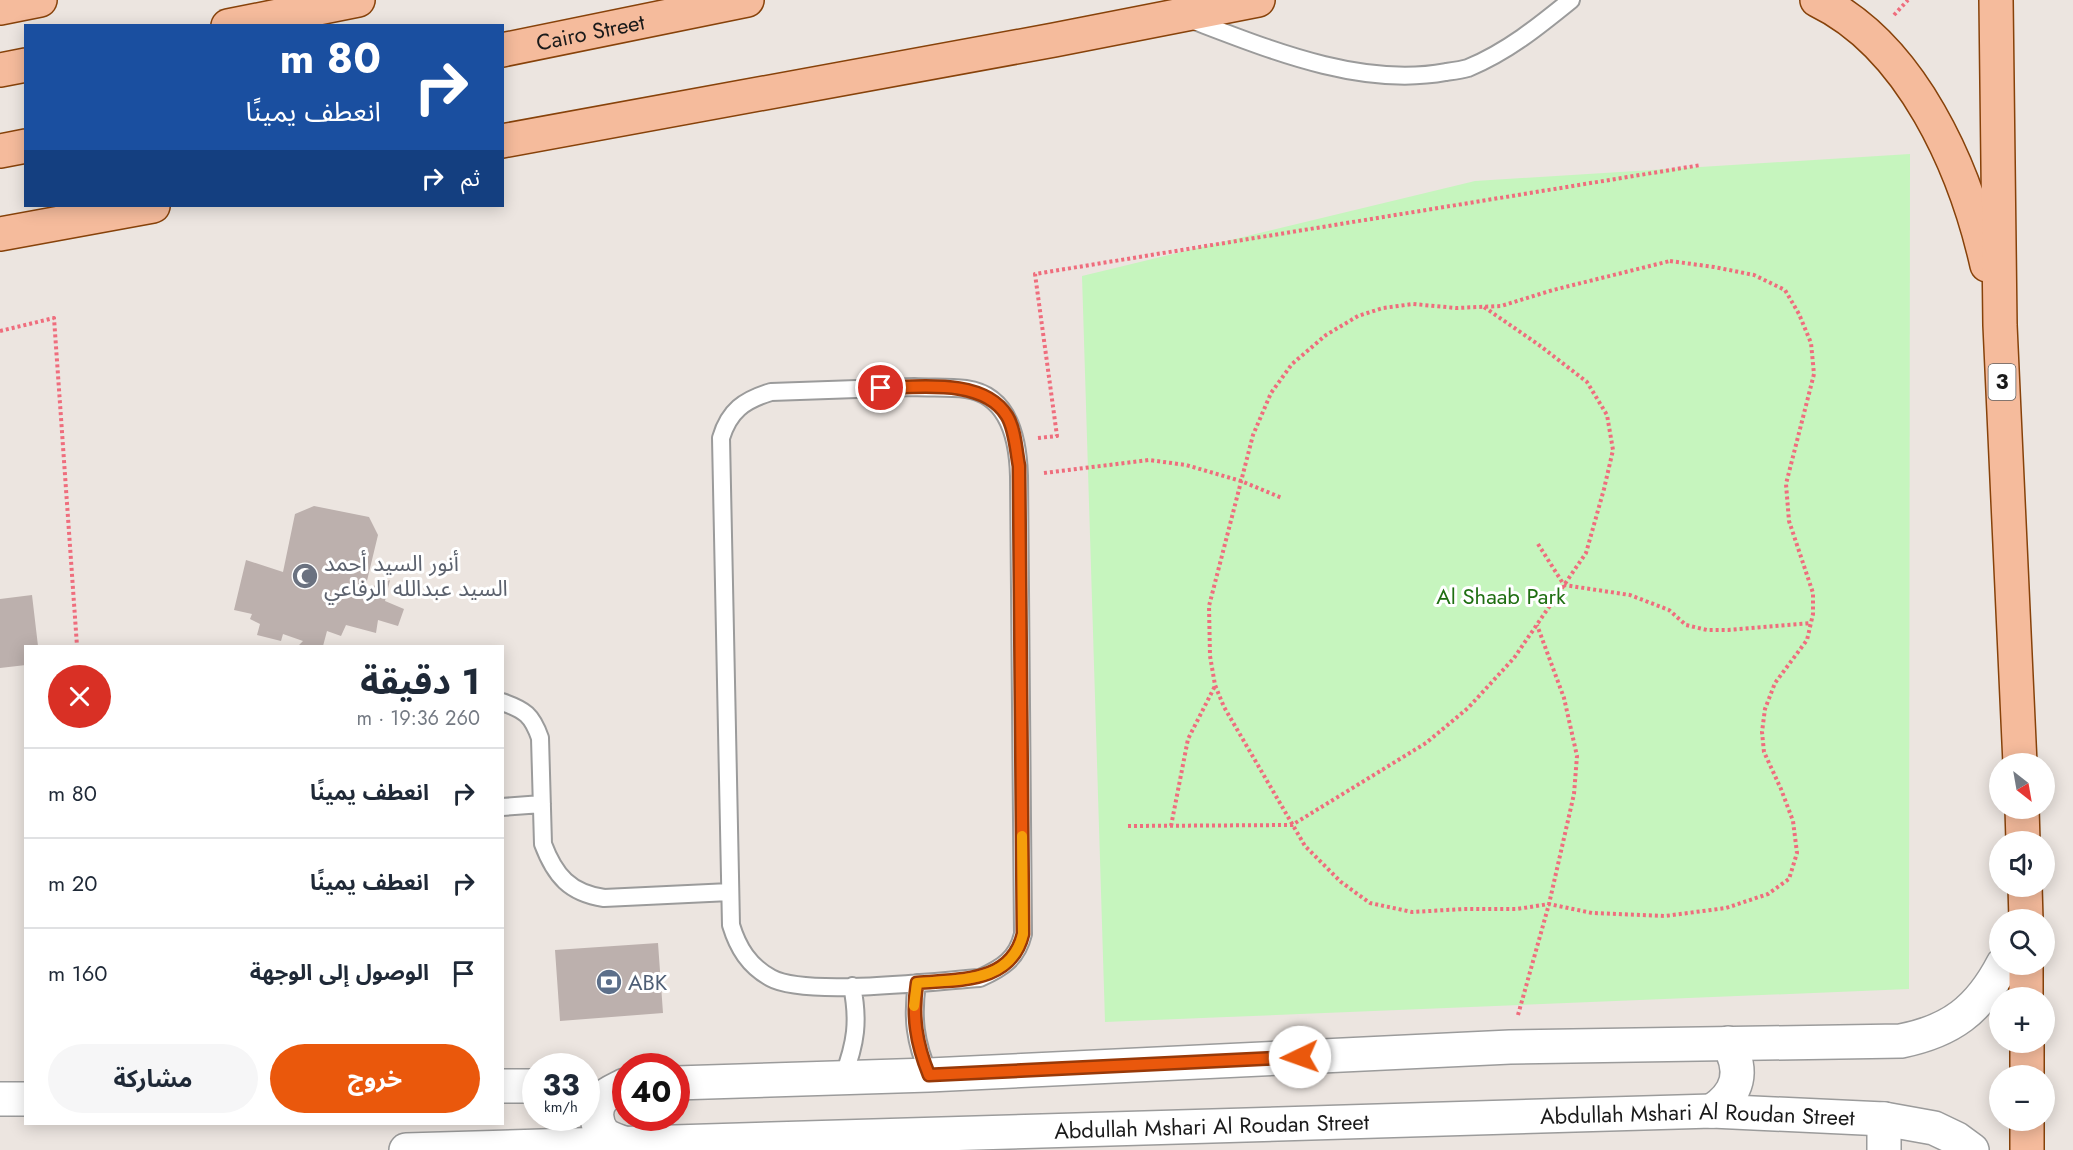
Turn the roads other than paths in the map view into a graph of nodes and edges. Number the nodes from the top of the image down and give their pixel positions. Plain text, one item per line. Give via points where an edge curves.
1 (40, 0) edge
2 (358, 0) edge
3 (747, 0) edge
4 (1258, 0) edge
5 (1571, 0) edge
6 (1817, 0) edge
7 (1996, 0) edge
8 (0, 8) edge
9 (1176, 15) junction
10 (238, 24) edge
11 (504, 50) edge
12 (24, 65) edge
13 (0, 70) edge
14 (504, 141) edge
15 (24, 146) edge
16 (0, 151) edge
17 (148, 207) edge
18 (0, 234) edge
19 (2000, 325) junction
20 (504, 703) edge
21 (2019, 753) edge
22 (542, 804) junction
23 (504, 807) edge
24 (730, 892) junction
25 (1998, 975) edge
26 (917, 983) junction
27 (852, 986) junction
28 (1728, 1043) junction
29 (929, 1075) junction
30 (843, 1077) junction
31 (690, 1082) edge
32 (504, 1086) edge
33 (522, 1086) edge
34 (612, 1092) edge
35 (1712, 1111) junction
36 (2027, 1131) edge
37 (1884, 1135) edge
38 (1055, 1141) edge
39 (626, 1144) junction
40 (406, 1150) edge
41 (1972, 1150) edge
42 (2027, 1150) edge

1 - 8 main road
2 - 10 main road
3 - 11 main road, Cairo Street
4 - 9 main road
5 - 9 lane via 1502,52 1466,69 1421,77 1377,76 1320,63
6 - 19 main road via 1880,48 1905,76 1943,138 1972,208
7 - 19 main road, 3
9 - 14 main road
12 - 13 main road
15 - 16 main road
17 - 18 main road
19 - 21 main road, 3
20 - 22 lane via 529,715 536,725 540,738
22 - 23 lane
22 - 24 lane via 543,844 558,874 573,889 604,898
24 - 26 lane via 721,454 726,420 756,397 771,392 914,387 981,393 1008,417 1019,476 1023,934 1020,948 1011,959 980,978
24 - 27 lane via 736,942 760,971 788,985
25 - 28 street via 1963,1017 1923,1037 1901,1041
26 - 27 lane
26 - 29 lane via 915,1030
27 - 30 lane via 856,1031
28 - 29 street via 1510,1047
28 - 35 street via 1738,1067 1737,1081 1728,1098
29 - 30 street
30 - 31 street
32 - 33 street
34 - 39 street via 599,1104 597,1122 604,1133
35 - 37 street, Abdullah Mshari Al Roudan Street
35 - 38 street, Abdullah Mshari Al Roudan Street
36 - 42 main road
37 - 41 street, Abdullah Mshari Al Roudan Street via 1934,1128
38 - 39 street, Abdullah Mshari Al Roudan Street
39 - 40 street, Abdullah Mshari Al Roudan Street

